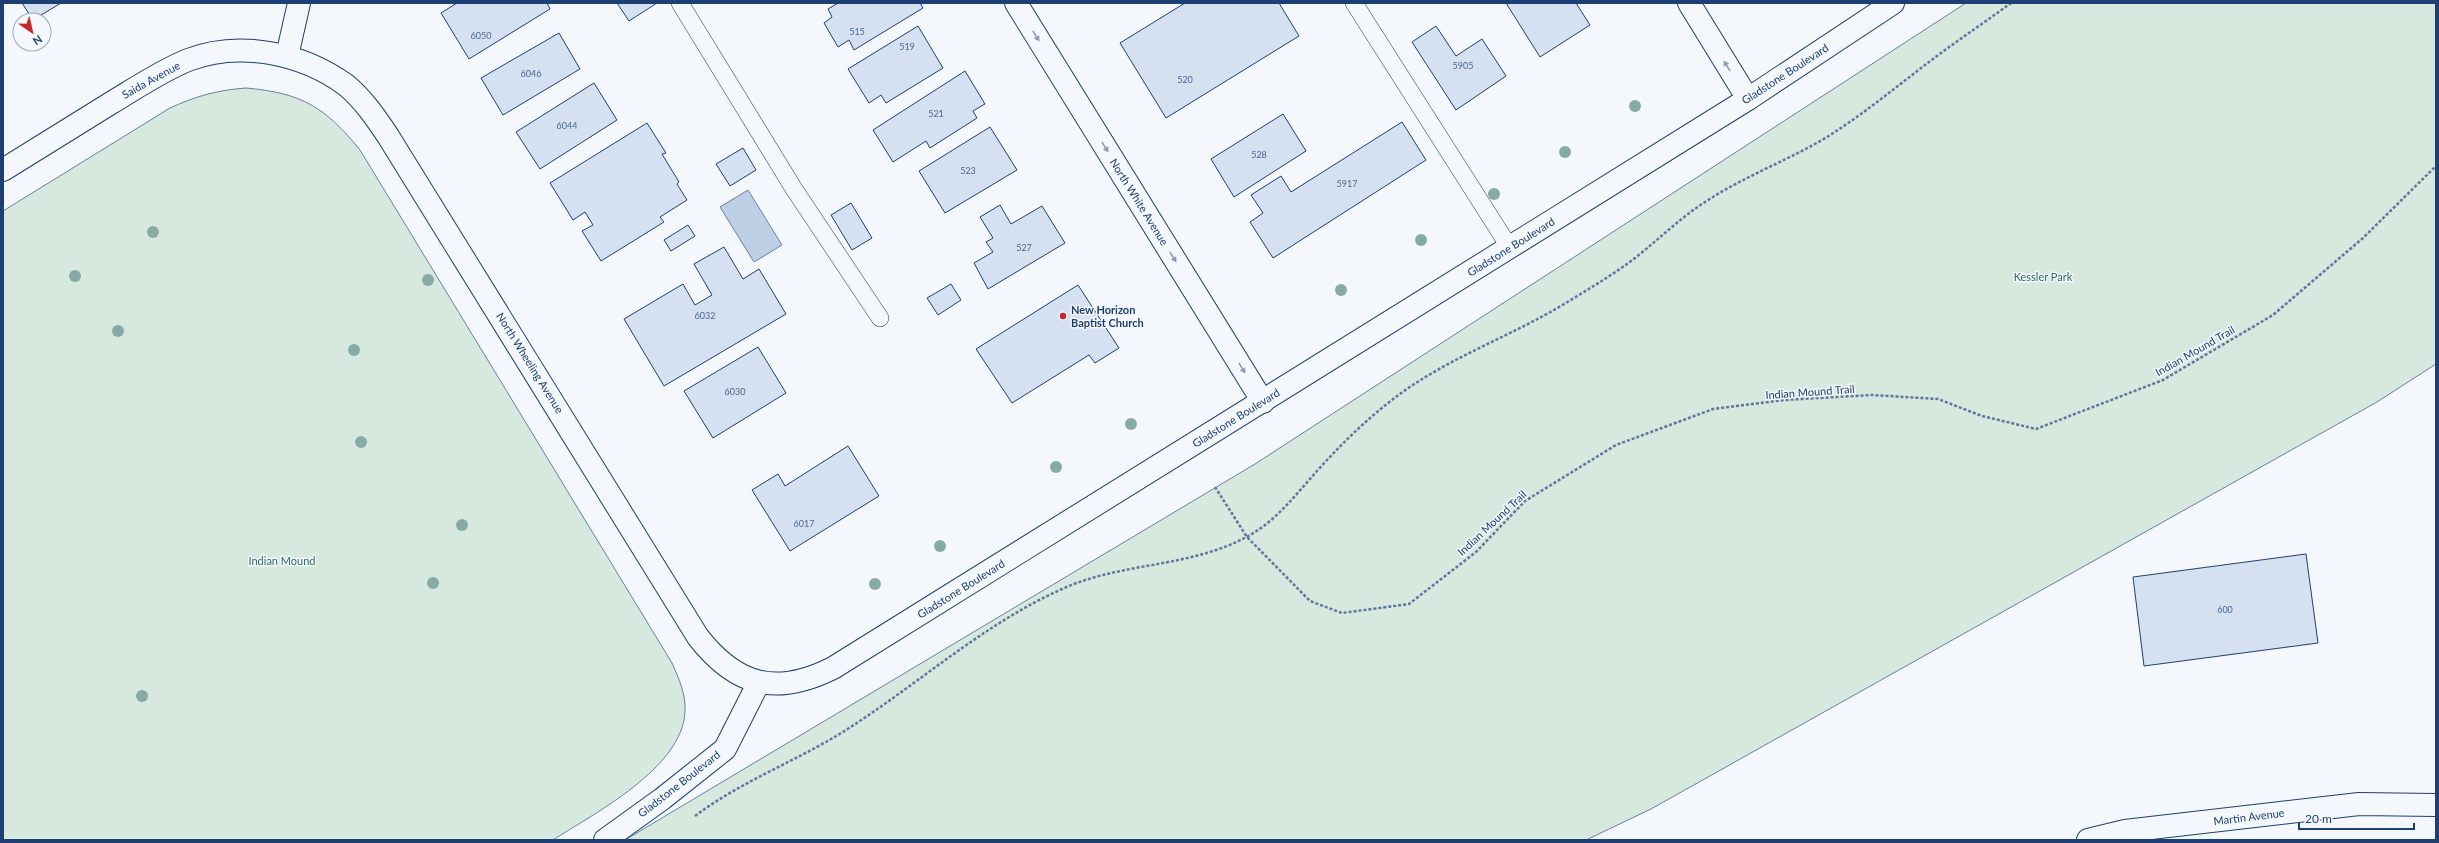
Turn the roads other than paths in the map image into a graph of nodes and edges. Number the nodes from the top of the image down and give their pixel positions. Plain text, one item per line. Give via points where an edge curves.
1 (299, 3) edge
2 (680, 3) edge
3 (1016, 3) edge
4 (1354, 3) edge
5 (1689, 3) edge
6 (1893, 3) edge
7 (287, 56) junction
8 (1748, 99) junction
9 (3, 170) edge
10 (1510, 248) junction
11 (880, 318) dead end
12 (1263, 402) junction
13 (759, 682) junction
14 (2436, 805) edge
15 (605, 840) edge
16 (2088, 840) edge

1 - 7 street
2 - 11 lane via 794,189
3 -> 12 street, North White Avenue
4 - 10 lane
8 -> 5 street
6 - 8 street, Gladstone Boulevard
7 - 9 street, Saida Avenue via 254,51 221,52 189,60 159,74
7 - 13 street, North Wheeling Avenue via 318,68 346,86 370,109 698,637 714,657 730,669
8 - 10 street, Gladstone Boulevard
10 - 12 street, Gladstone Boulevard
12 - 13 street, Gladstone Boulevard via 833,668 810,679 784,684
13 - 15 street, Gladstone Boulevard via 725,749
14 - 16 street, Martin Avenue via 2359,804 2125,831

